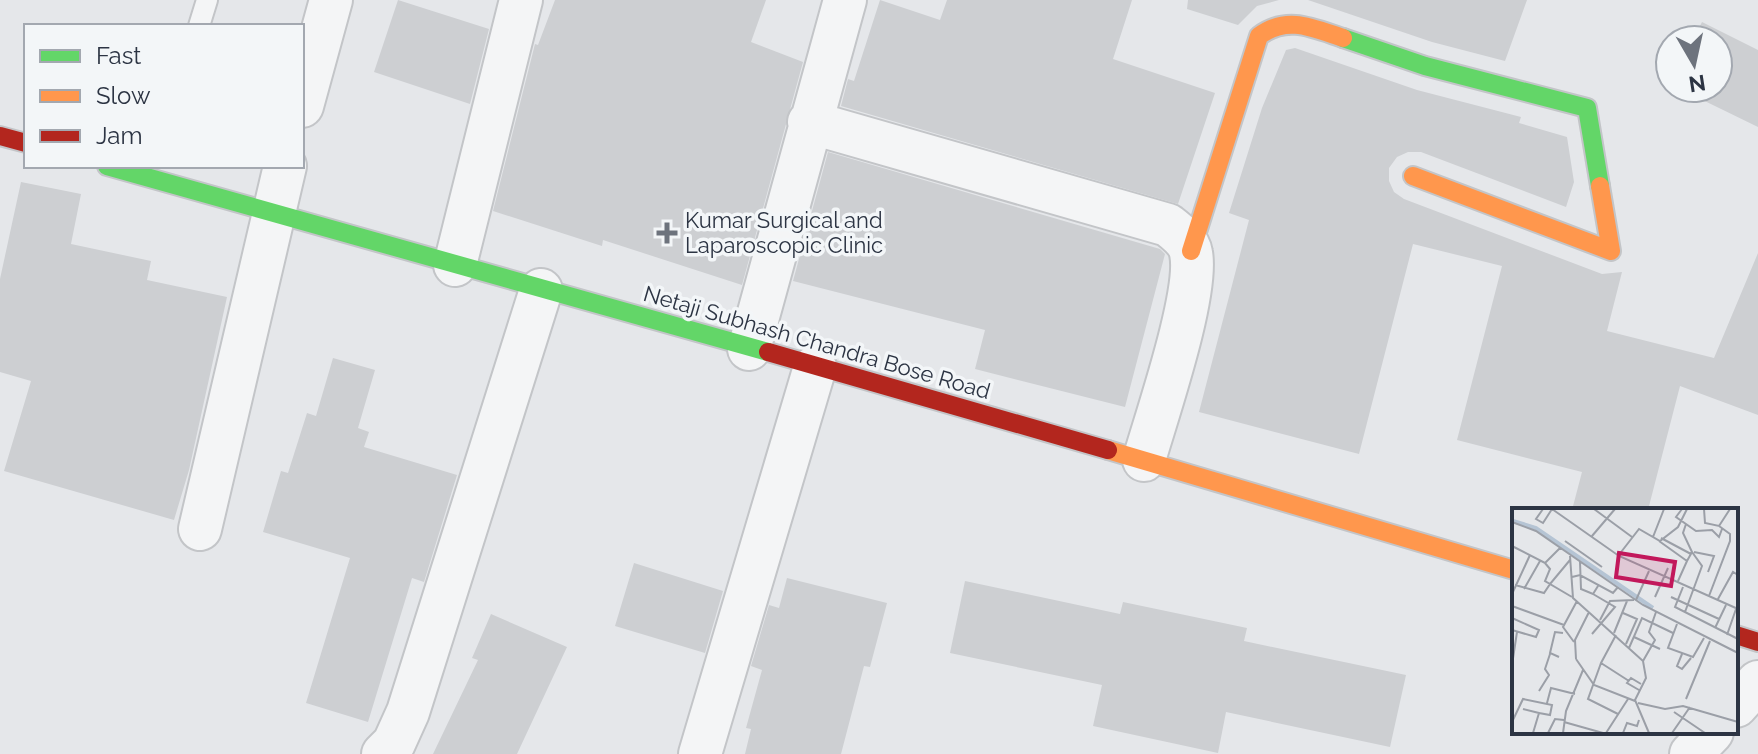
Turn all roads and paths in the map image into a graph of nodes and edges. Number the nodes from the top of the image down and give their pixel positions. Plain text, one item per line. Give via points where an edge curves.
1 (207, 0) edge
2 (331, 0) edge
3 (521, 0) edge
4 (845, 0) edge
5 (200, 24) edge
6 (304, 99) edge
7 (809, 122) junction
8 (0, 136) edge
9 (24, 142) edge
10 (122, 168) edge
11 (284, 168) edge
12 (152, 172) edge
13 (1413, 176) dead end
14 (272, 213) junction
15 (1191, 251) junction
16 (455, 265) junction
17 (541, 290) junction
18 (749, 349) junction
19 (815, 367) junction
20 (1144, 460) junction
21 (200, 529) dead end
22 (1512, 569) edge
23 (1738, 636) edge
24 (1758, 642) edge
25 (1758, 682) edge
26 (1738, 704) edge
27 (1710, 734) edge
28 (383, 754) edge
29 (700, 754) edge
30 (1691, 754) edge

1 - 5 lane
2 - 6 street
3 - 16 street
4 - 7 street
7 - 15 street via 1168,225
7 - 18 street
8 - 9 main road
10 - 12 main road, Netaji Subhash Chandra Bose Road
11 - 14 street
12 - 14 main road, Netaji Subhash Chandra Bose Road
13 - 15 main road via 1611,251 1587,108 1425,66 1298,23 1272,26 1259,36
14 - 16 main road, Netaji Subhash Chandra Bose Road
14 - 21 street
15 - 20 street via 1192,286
16 - 17 main road, Netaji Subhash Chandra Bose Road
17 - 18 main road, Netaji Subhash Chandra Bose Road
17 - 28 street via 408,712
18 - 19 main road, Netaji Subhash Chandra Bose Road
19 - 20 main road, Netaji Subhash Chandra Bose Road
19 - 29 street
20 - 22 main road, Netaji Subhash Chandra Bose Road
23 - 24 main road
25 - 26 street
27 - 30 street

